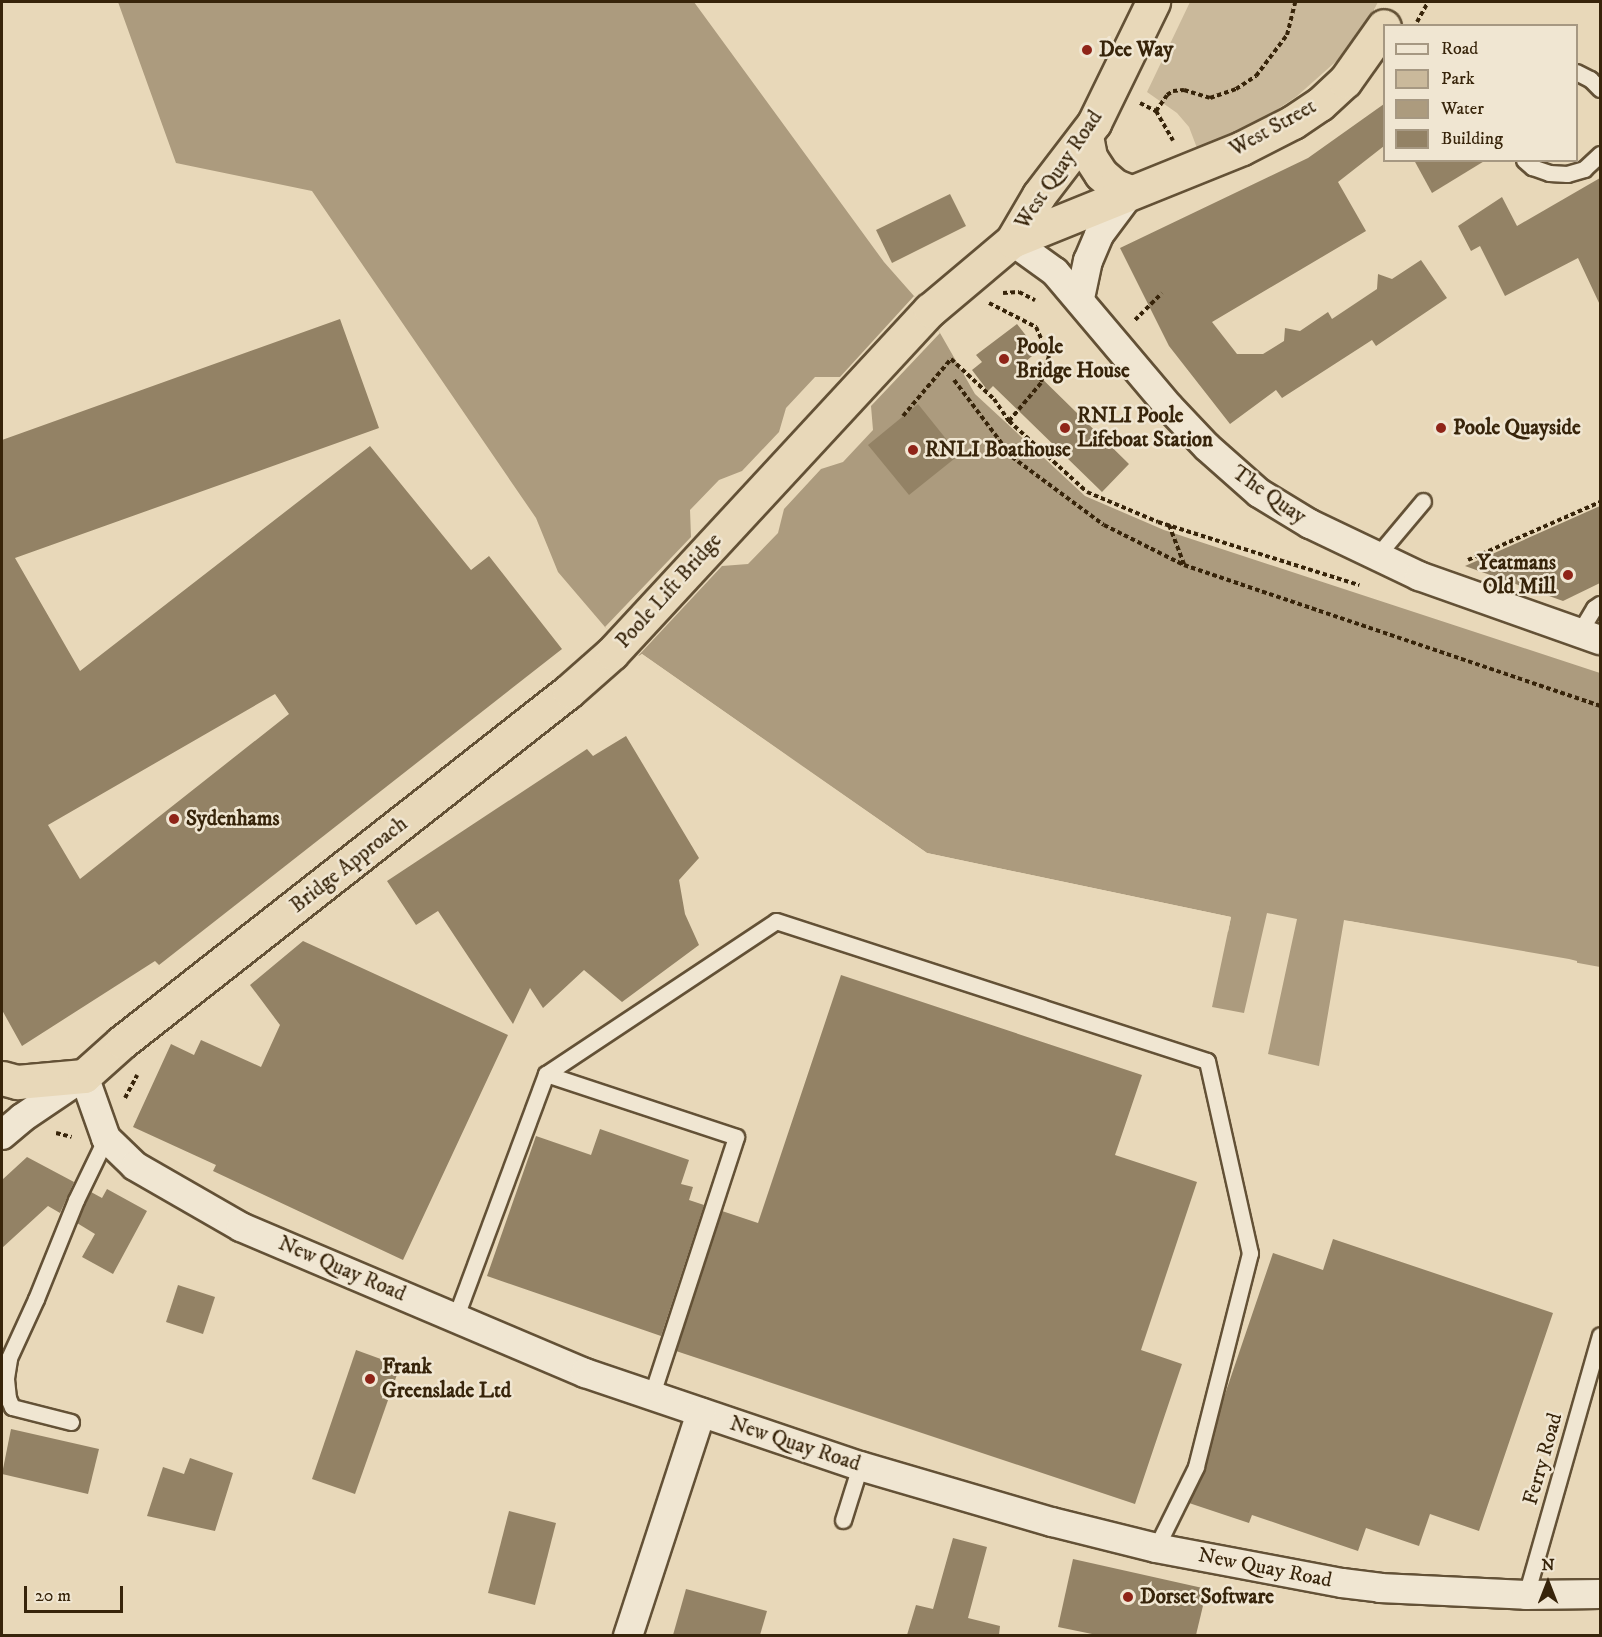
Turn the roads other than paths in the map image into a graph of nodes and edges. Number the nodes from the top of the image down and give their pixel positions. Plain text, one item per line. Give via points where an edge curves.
1 (1153, 2) edge
2 (1398, 2) edge
3 (1386, 24) edge
4 (1383, 29) edge
5 (1578, 73) edge
6 (1600, 89) edge
7 (1086, 136) junction
8 (1600, 154) edge
9 (1526, 162) edge
10 (1131, 192) junction
11 (1012, 241) junction
12 (1080, 298) junction
13 (1423, 501) dead end
14 (1376, 557) junction
15 (1600, 604) edge
16 (1590, 637) edge
17 (612, 653) joint
18 (546, 1074) junction
19 (84, 1076) junction
20 (2, 1078) edge
21 (2, 1135) edge
22 (106, 1138) junction
23 (456, 1316) junction
24 (1600, 1335) edge
25 (651, 1397) junction
26 (701, 1413) junction
27 (71, 1422) dead end
28 (860, 1466) junction
29 (843, 1520) dead end
30 (1156, 1548) junction
31 (1600, 1594) edge
32 (1526, 1595) junction
33 (628, 1635) edge

1 - 7 highway, West Quay Road
2 - 3 highway, West Street
4 - 10 highway, West Street via 1345,81 1293,122 1242,148
5 - 6 lane
7 - 10 highway via 1090,157 1101,174 1115,186
7 - 11 highway, West Quay Road via 1038,195
8 - 9 lane via 1584,169 1567,174 1549,173
10 - 11 highway, West Street
10 - 12 street via 1099,235 1088,261
11 - 12 street, The Quay via 1055,272
11 - 17 highway, Poole Lift Bridge via 930,310
12 - 14 street, The Quay via 1127,360 1215,455 1259,493
13 - 14 lane
14 - 16 street, The Quay
15 - 16 lane via 1594,608
17 - 19 highway, Bridge Approach
18 - 23 lane
18 - 25 lane via 736,1137
18 - 30 lane via 776,921 1207,1061 1250,1253 1196,1467
19 - 20 highway via 17,1082
19 - 21 street
19 - 22 street, New Quay Road
22 - 23 street, New Quay Road via 135,1166 241,1227
22 - 27 lane via 9,1358 6,1378 12,1407
23 - 25 street, New Quay Road via 585,1373
24 - 32 lane, Ferry Road
25 - 26 street, New Quay Road
26 - 28 street, New Quay Road
26 - 33 street
28 - 29 lane
28 - 30 street, New Quay Road
30 - 32 street, New Quay Road via 1380,1588
31 - 32 street, New Quay Road

